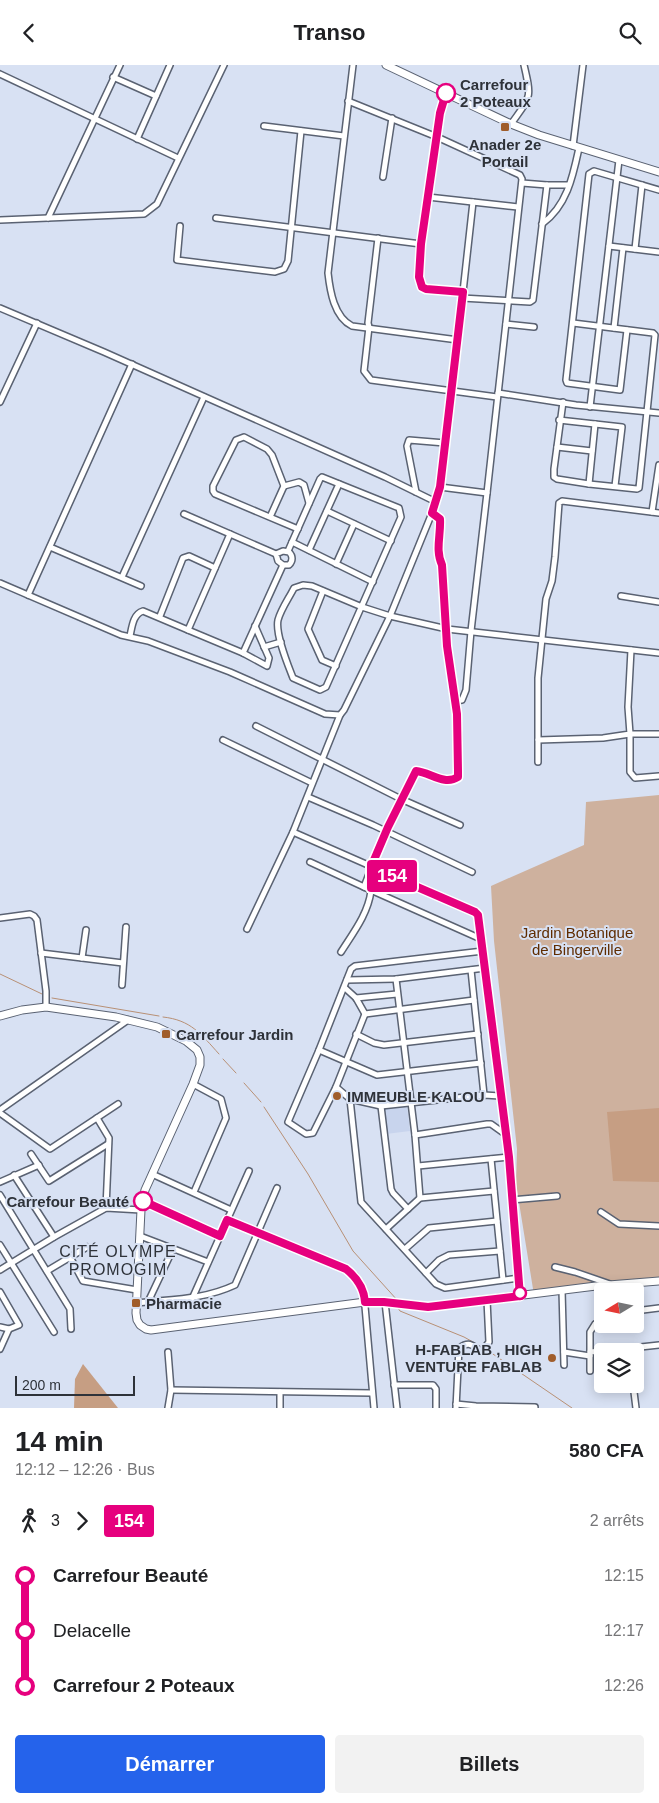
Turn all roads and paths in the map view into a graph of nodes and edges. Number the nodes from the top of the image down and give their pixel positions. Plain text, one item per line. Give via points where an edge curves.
1 (120, 65) edge
2 (170, 65) edge
3 (224, 65) edge
4 (353, 65) edge
5 (386, 65) edge
6 (524, 65) edge
7 (583, 65) edge
8 (0, 74) edge
9 (113, 77) junction
10 (446, 93) junction
11 (156, 96) junction
12 (348, 101) junction
13 (392, 118) junction
14 (94, 119) junction
15 (511, 124) junction
16 (264, 126) dead end
17 (302, 131) junction
18 (344, 137) junction
19 (437, 137) junction
20 (137, 139) junction
21 (576, 147) junction
22 (178, 159) junction
23 (619, 160) junction
24 (659, 172) edge
25 (383, 177) dead end
26 (617, 177) junction
27 (522, 183) junction
28 (547, 185) junction
29 (568, 185) junction
30 (642, 185) junction
31 (659, 190) edge
32 (428, 197) junction
33 (473, 202) junction
34 (518, 207) junction
35 (48, 218) junction
36 (216, 218) dead end
37 (0, 220) edge
38 (542, 224) junction
39 (180, 226) dead end
40 (291, 228) junction
41 (333, 232) junction
42 (378, 238) junction
43 (421, 244) junction
44 (610, 246) junction
45 (623, 248) junction
46 (635, 249) junction
47 (659, 252) edge
48 (463, 295) junction
49 (509, 301) junction
50 (0, 307) edge
51 (37, 323) junction
52 (506, 323) junction
53 (573, 323) junction
54 (369, 327) junction
55 (534, 327) dead end
56 (600, 327) junction
57 (614, 328) junction
58 (627, 330) junction
59 (458, 339) junction
60 (132, 364) junction
61 (593, 387) junction
62 (452, 391) junction
63 (498, 395) junction
64 (204, 397) junction
65 (0, 402) edge
66 (563, 403) junction
67 (590, 407) junction
68 (648, 412) junction
69 (659, 413) edge
70 (559, 420) junction
71 (595, 424) junction
72 (445, 443) junction
73 (557, 447) junction
74 (592, 451) junction
75 (659, 466) edge
76 (340, 484) junction
77 (589, 484) junction
78 (284, 486) junction
79 (615, 486) junction
80 (440, 487) junction
81 (416, 492) junction
82 (487, 493) junction
83 (436, 502) junction
84 (309, 504) junction
85 (326, 511) junction
86 (652, 512) junction
87 (432, 513) junction
88 (659, 513) edge
89 (184, 514) dead end
90 (270, 517) junction
91 (354, 524) junction
92 (298, 529) junction
93 (230, 534) junction
94 (391, 541) junction
95 (292, 542) junction
96 (50, 547) junction
97 (310, 550) junction
98 (288, 551) junction
99 (276, 554) junction
100 (336, 563) junction
101 (283, 565) junction
102 (215, 568) junction
103 (122, 577) junction
104 (373, 582) junction
105 (0, 583) edge
106 (141, 586) dead end
107 (323, 591) junction
108 (28, 595) junction
109 (621, 596) dead end
110 (659, 602) edge
111 (362, 607) junction
112 (390, 616) junction
113 (160, 617) junction
114 (255, 626) junction
115 (447, 629) junction
116 (188, 630) junction
117 (471, 631) junction
118 (130, 636) junction
119 (543, 639) junction
120 (281, 642) junction
121 (264, 647) junction
122 (631, 650) junction
123 (243, 653) junction
124 (659, 653) edge
125 (336, 666) junction
126 (455, 701) junction
127 (340, 715) junction
128 (256, 726) dead end
129 (630, 734) junction
130 (659, 734) edge
131 (223, 740) dead end
132 (538, 740) junction
133 (322, 760) junction
134 (538, 762) dead end
135 (659, 776) edge
136 (312, 783) junction
137 (308, 797) junction
138 (401, 799) junction
139 (460, 825) dead end
140 (293, 832) junction
141 (386, 832) junction
142 (310, 862) dead end
143 (371, 867) junction
144 (472, 872) dead end
145 (364, 887) junction
146 (371, 891) junction
147 (0, 918) edge
148 (126, 927) dead end
149 (246, 929) dead end
150 (86, 930) dead end
151 (481, 939) junction
152 (483, 951) junction
153 (340, 952) dead end
154 (41, 953) junction
155 (82, 958) junction
156 (123, 963) junction
157 (485, 968) junction
158 (471, 970) junction
159 (396, 979) junction
160 (347, 980) junction
161 (122, 985) dead end
162 (345, 988) junction
163 (397, 994) junction
164 (356, 998) junction
165 (474, 1000) junction
166 (46, 1007) junction
167 (400, 1009) junction
168 (365, 1014) junction
169 (0, 1016) edge
170 (128, 1020) junction
171 (356, 1034) junction
172 (478, 1034) junction
173 (404, 1043) junction
174 (320, 1050) junction
175 (345, 1062) junction
176 (481, 1063) junction
177 (407, 1071) junction
178 (193, 1084) junction
179 (336, 1087) junction
180 (484, 1095) junction
181 (500, 1096) junction
182 (350, 1099) junction
183 (410, 1103) junction
184 (118, 1104) dead end
185 (380, 1106) junction
186 (0, 1112) edge
187 (97, 1118) junction
188 (505, 1133) junction
189 (415, 1135) junction
190 (108, 1144) junction
191 (31, 1153) dead end
192 (509, 1157) junction
193 (492, 1159) junction
194 (38, 1165) junction
195 (418, 1166) junction
196 (249, 1171) dead end
197 (152, 1174) junction
198 (14, 1175) junction
199 (0, 1181) edge
200 (277, 1188) dead end
201 (494, 1191) junction
202 (194, 1192) junction
203 (0, 1195) edge
204 (557, 1196) dead end
205 (420, 1198) junction
206 (511, 1200) junction
207 (143, 1201) junction
208 (106, 1208) junction
209 (408, 1209) junction
210 (141, 1210) junction
211 (231, 1210) junction
212 (601, 1211) dead end
213 (227, 1220) junction
214 (497, 1221) junction
215 (659, 1226) edge
216 (386, 1229) junction
217 (256, 1232) junction
218 (140, 1236) junction
219 (220, 1236) junction
220 (54, 1237) junction
221 (0, 1245) edge
222 (87, 1247) dead end
223 (33, 1249) junction
224 (172, 1249) junction
225 (405, 1249) junction
226 (500, 1251) junction
227 (70, 1257) junction
228 (208, 1261) junction
229 (11, 1263) junction
230 (555, 1267) dead end
231 (0, 1270) edge
232 (47, 1271) junction
233 (426, 1273) junction
234 (519, 1278) junction
235 (503, 1280) junction
236 (659, 1281) edge
237 (607, 1283) edge
238 (626, 1283) edge
239 (594, 1286) edge
240 (137, 1290) junction
241 (562, 1290) junction
242 (0, 1292) edge
243 (520, 1296) junction
244 (192, 1299) junction
245 (487, 1300) junction
246 (148, 1302) junction
247 (365, 1302) junction
248 (384, 1302) junction
249 (137, 1303) junction
250 (659, 1308) edge
251 (644, 1310) edge
252 (594, 1326) edge
253 (0, 1327) edge
254 (9, 1329) junction
255 (71, 1329) dead end
256 (54, 1332) dead end
257 (659, 1345) edge
258 (644, 1347) edge
259 (0, 1349) edge
260 (168, 1352) dead end
261 (564, 1352) junction
262 (594, 1354) edge
263 (590, 1355) junction
264 (564, 1365) dead end
265 (590, 1371) dead end
266 (394, 1385) junction
267 (171, 1390) junction
268 (280, 1392) junction
269 (372, 1393) junction
270 (634, 1393) edge
271 (456, 1406) edge
272 (535, 1407) edge
273 (168, 1408) edge
274 (280, 1408) edge
275 (374, 1408) edge
276 (397, 1408) edge
277 (436, 1408) edge
278 (636, 1408) edge

1 - 9 street
2 - 11 street
3 - 22 street
4 - 12 street
5 - 10 street
6 - 15 street via 529,97
7 - 21 street
8 - 14 street
9 - 11 street
9 - 14 street
10 - 15 street
10 - 19 street
11 - 20 street
12 - 13 street
12 - 18 street
13 - 19 street
13 - 25 street
14 - 20 street
14 - 35 street
15 - 21 street
16 - 17 street
17 - 18 street
17 - 40 street
18 - 41 street
19 - 27 street via 520,175
19 - 32 street
20 - 22 street
21 - 23 street
21 - 29 street via 574,173
22 - 35 street via 157,204 144,214
23 - 24 street
23 - 26 street
26 - 30 street
26 - 44 street
26 - 53 street via 594,171 589,174
27 - 28 street
27 - 34 street
28 - 29 street
28 - 38 street
29 - 38 street via 559,208
30 - 31 street
30 - 46 street
32 - 33 street
32 - 43 street
33 - 34 street
33 - 48 street
34 - 49 street
35 - 37 street
36 - 40 street
38 - 49 street via 534,301
39 - 40 street via 177,260 275,272 284,269 288,261
40 - 41 street
41 - 42 street
41 - 54 street via 328,273 336,307 346,322
42 - 43 street
42 - 54 street
43 - 48 street via 419,277 422,287
44 - 45 street
44 - 56 street
45 - 46 street
45 - 57 street
46 - 47 street
48 - 49 street
48 - 59 street
49 - 52 street
50 - 51 street
51 - 60 street
51 - 65 street
52 - 55 street
52 - 63 street
53 - 56 street
53 - 61 street via 566,381
54 - 59 street
54 - 62 street via 364,371 371,380
56 - 57 street
56 - 61 street
57 - 58 street
58 - 61 street via 620,390
58 - 68 street via 653,333 656,337
59 - 62 street
60 - 64 street
60 - 96 street
61 - 67 street
62 - 63 street
62 - 72 street
63 - 66 street
63 - 82 street
64 - 81 street
64 - 103 street
66 - 67 street
66 - 70 street
67 - 68 street
68 - 69 street
68 - 79 street via 639,487
70 - 71 street
70 - 73 street
71 - 74 street
71 - 79 street via 622,427
72 - 80 street
72 - 81 street via 409,440 407,446
73 - 74 street
73 - 77 street via 554,477
74 - 77 street
75 - 86 street
76 - 84 street via 324,477 320,479
76 - 85 street
76 - 94 street via 399,508 401,517
77 - 79 street
78 - 84 street via 299,482 304,485
78 - 90 street
78 - 90 street via 267,449 244,437 236,440 213,491
80 - 82 street
80 - 83 street
81 - 83 street
82 - 117 street
83 - 87 street
84 - 92 street
85 - 91 street
85 - 97 street
86 - 88 street
86 - 119 street via 559,503
87 - 112 street
87 - 115 street via 440,519 439,556
89 - 93 street
90 - 92 street
91 - 94 street
91 - 100 street
92 - 95 street
93 - 99 street
93 - 102 street
94 - 104 street
95 - 97 street
95 - 98 street
96 - 103 street
96 - 108 street
97 - 100 street
98 - 99 street
98 - 101 street via 292,561
99 - 101 street
100 - 104 street
101 - 114 street
102 - 113 street via 189,556 183,558
102 - 116 street
103 - 106 street
104 - 111 street
105 - 108 street
107 - 111 street
107 - 120 street via 307,585 294,588 278,621
107 - 125 street via 308,629 322,661
108 - 118 street
109 - 110 street
111 - 112 street
111 - 125 street
112 - 115 street
112 - 127 street
113 - 116 street
113 - 118 street via 146,611 139,612
114 - 121 street
114 - 123 street
115 - 117 street
115 - 126 street
116 - 123 street
117 - 119 street
117 - 126 street via 466,689 462,700
118 - 127 street via 230,672 325,714
119 - 122 street
119 - 132 street via 538,678
120 - 121 street
120 - 125 street via 296,680 324,689
121 - 123 street via 269,658 267,666
122 - 124 street
122 - 129 street
126 - 138 street via 458,777 446,780 416,771
127 - 133 street
128 - 133 street
129 - 130 street
129 - 132 street
129 - 135 street via 632,775 635,778
131 - 136 street
132 - 134 street
133 - 136 street
133 - 138 street
136 - 137 street
137 - 140 street
137 - 141 street
138 - 139 street
138 - 141 street
140 - 143 street
140 - 149 street
141 - 143 street
141 - 144 street
142 - 145 street
143 - 145 street
143 - 151 street via 475,912
145 - 146 street
146 - 151 street
146 - 153 street via 359,924
147 - 154 street via 34,916
148 - 156 street
150 - 155 street
151 - 152 street
152 - 157 street
152 - 160 street via 355,967 348,973
154 - 155 street
154 - 166 street
155 - 156 street
156 - 161 street
157 - 158 street
157 - 181 street
158 - 159 street
158 - 165 street
159 - 160 street
159 - 163 street
160 - 162 street
162 - 164 street
162 - 174 street
163 - 164 street
163 - 167 street
164 - 168 street
165 - 167 street
165 - 172 street
166 - 169 street
166 - 170 street
167 - 168 street
167 - 173 street
168 - 171 street
170 - 178 street via 158,1027 197,1050 200,1065
170 - 186 street
171 - 173 street via 380,1044
171 - 175 street
172 - 173 street
172 - 176 street
173 - 177 street
174 - 175 street
174 - 179 street via 288,1122 306,1134 313,1133
175 - 177 street via 377,1075
175 - 179 street
176 - 177 street
176 - 180 street
177 - 183 street
178 - 197 street
178 - 202 street via 221,1099 226,1118
179 - 182 street
180 - 181 street
180 - 183 street
181 - 188 street
182 - 185 street
182 - 216 street via 361,1202
183 - 185 street
183 - 189 street
184 - 187 street
185 - 209 street via 391,1189
186 - 187 street via 50,1149
187 - 190 street
188 - 189 street via 487,1124
188 - 192 street
189 - 195 street
190 - 194 street via 49,1181
190 - 208 street
191 - 194 street
192 - 193 street
192 - 206 street
193 - 195 street
193 - 201 street
194 - 198 street
195 - 205 street
196 - 211 street
197 - 202 street
197 - 207 street
198 - 199 street
198 - 220 street
200 - 217 street
201 - 205 street
201 - 214 street
202 - 211 street
203 - 223 street
204 - 206 street
205 - 209 street
206 - 234 street
207 - 210 street
207 - 219 street
208 - 210 street
208 - 220 street
209 - 216 street
210 - 218 street
211 - 213 street
212 - 215 street via 620,1224
213 - 217 street
213 - 219 street
214 - 225 street via 429,1228
214 - 226 street
216 - 225 street
217 - 244 street via 235,1285
217 - 247 street via 346,1269 360,1285
218 - 224 street
218 - 240 street
219 - 228 street
220 - 223 street
221 - 229 street
222 - 227 street
223 - 229 street
223 - 232 street
224 - 228 street
224 - 246 street
225 - 233 street
226 - 233 street via 449,1255
226 - 235 street
227 - 232 street
227 - 240 street via 83,1281
228 - 244 street
229 - 231 street
229 - 256 street
230 - 237 street
232 - 255 street via 70,1309
233 - 235 street via 436,1284 446,1288
234 - 235 street
234 - 243 street
236 - 238 street
239 - 241 street
240 - 249 street
241 - 243 street
241 - 261 street
242 - 254 street via 19,1325
243 - 245 street
244 - 246 street
245 - 248 street via 428,1307
245 - 271 street via 489,1342 482,1351 472,1344 459,1348
246 - 249 street
247 - 248 street
247 - 249 street via 151,1330 143,1328 137,1320
247 - 269 street
248 - 266 street
250 - 251 street
252 - 263 street
253 - 254 street
254 - 259 street
257 - 258 street
260 - 267 street
261 - 263 street
261 - 264 street
262 - 263 street
263 - 265 street
266 - 276 street
266 - 277 street via 432,1385 436,1389
267 - 268 street
267 - 273 street
268 - 269 street
268 - 274 street
269 - 275 street
270 - 278 street
271 - 272 street

